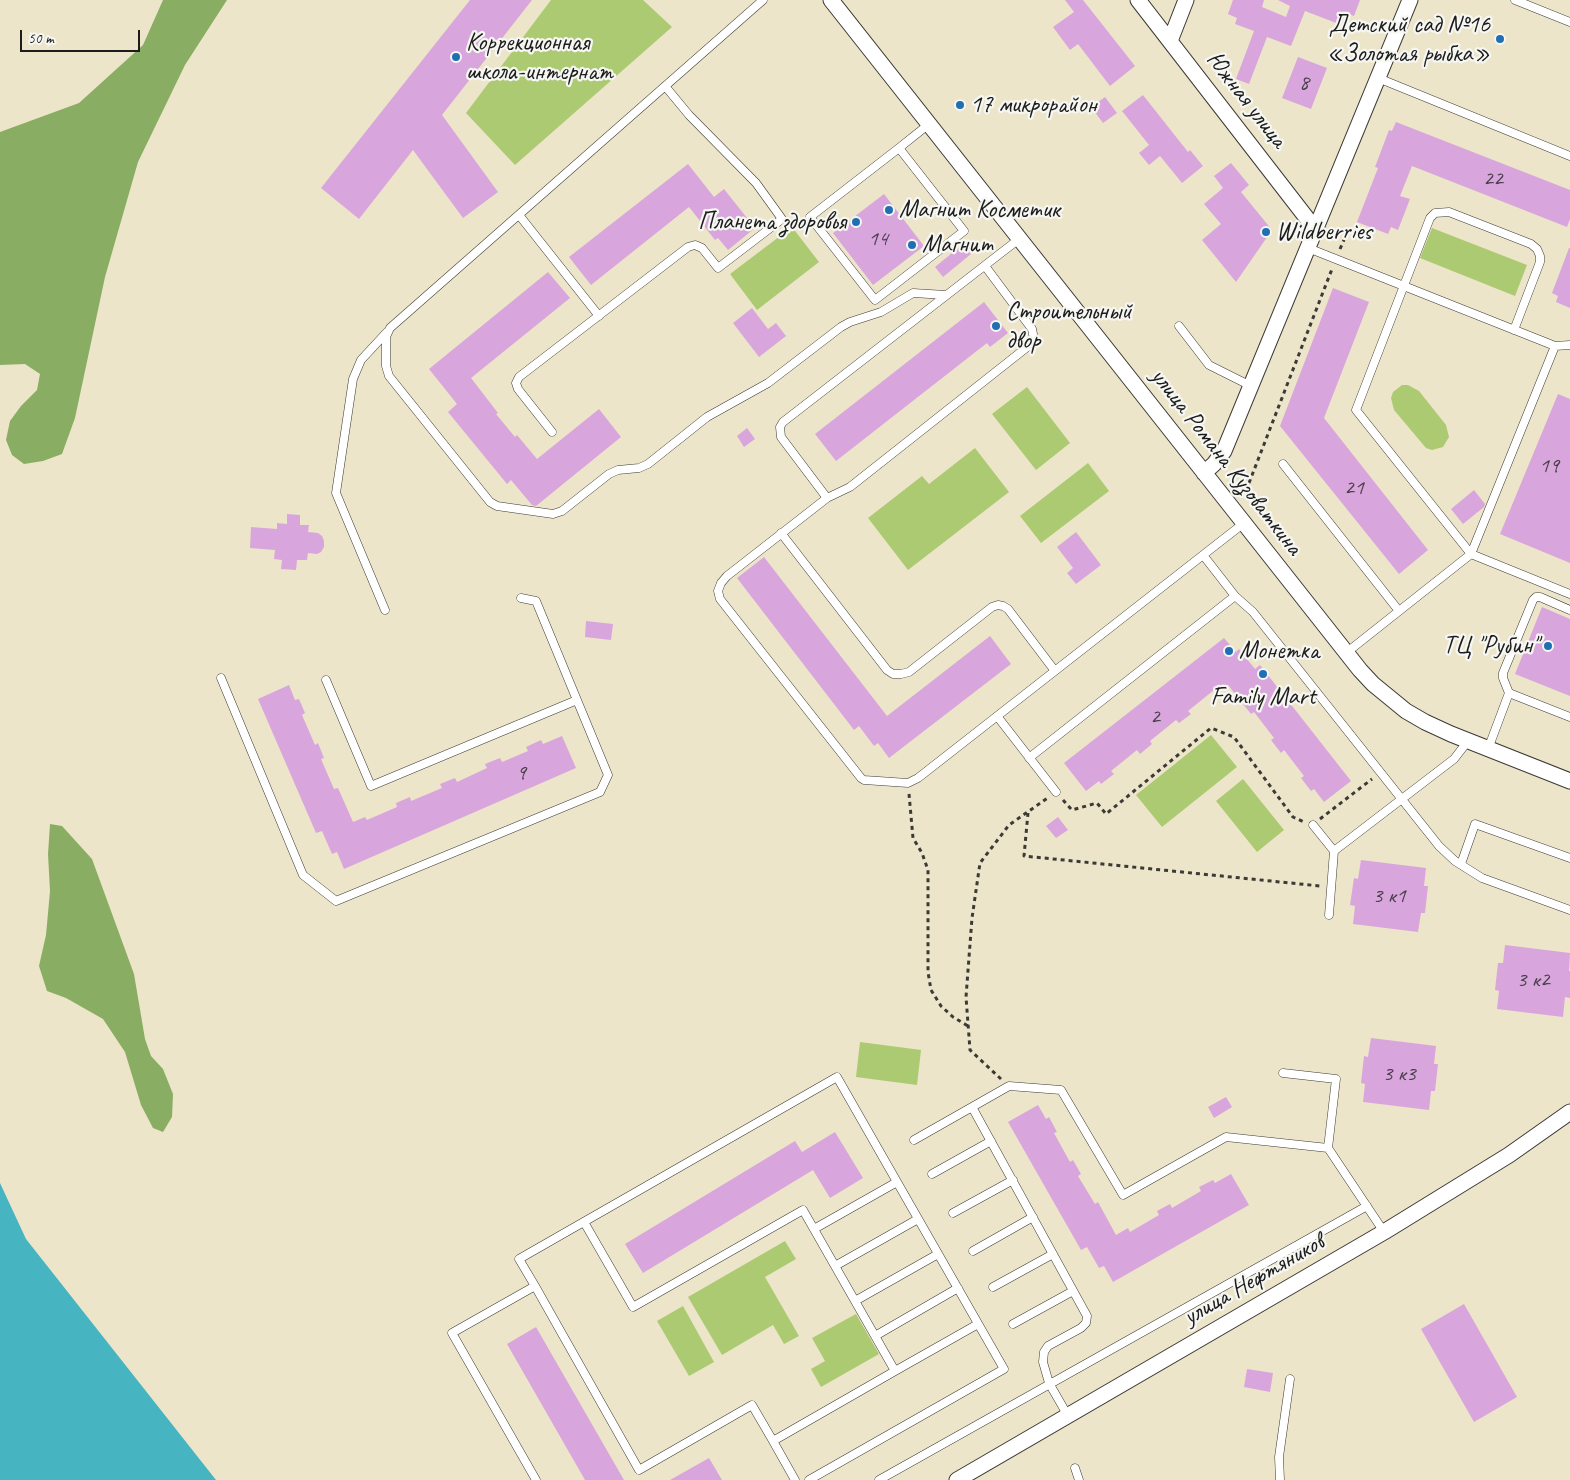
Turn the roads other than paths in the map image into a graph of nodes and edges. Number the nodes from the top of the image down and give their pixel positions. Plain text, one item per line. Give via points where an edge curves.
1 (762, 0) edge
2 (831, 0) edge
3 (1138, 0) edge
4 (1186, 0) edge
5 (1410, 0) edge
6 (1515, 0) edge
7 (1570, 22) edge
8 (1170, 41) junction
9 (1378, 78) junction
10 (664, 86) junction
11 (929, 124) junction
12 (899, 148) junction
13 (1570, 156) edge
14 (519, 214) junction
15 (1316, 230) junction
16 (1019, 239) junction
17 (1308, 248) junction
18 (984, 266) junction
19 (1403, 286) junction
20 (946, 295) junction
21 (599, 316) junction
22 (1179, 326) dead end
23 (390, 328) junction
24 (1514, 330) junction
25 (1570, 345) edge
26 (1555, 346) junction
27 (1251, 386) junction
28 (552, 432) dead end
29 (1283, 464) dead end
30 (1204, 473) junction
31 (827, 498) junction
32 (1244, 523) junction
33 (782, 533) junction
34 (1471, 554) junction
35 (1203, 555) junction
36 (1570, 594) edge
37 (1235, 596) junction
38 (521, 598) dead end
39 (385, 610) dead end
40 (1570, 610) edge
41 (1399, 611) junction
42 (1346, 653) junction
43 (1055, 671) junction
44 (221, 678) dead end
45 (326, 680) dead end
46 (1509, 693) junction
47 (577, 700) junction
48 (997, 716) junction
49 (1570, 717) edge
50 (1468, 741) junction
51 (1488, 749) junction
52 (1029, 758) junction
53 (1570, 782) edge
54 (1056, 792) road end
55 (1401, 799) junction
56 (1313, 825) road end
57 (1334, 851) junction
58 (1570, 858) edge
59 (1460, 864) junction
60 (1570, 910) edge
61 (1329, 914) dead end
62 (1283, 1073) dead end
63 (972, 1107) junction
64 (1570, 1112) edge
65 (914, 1140) dead end
66 (991, 1142) junction
67 (1328, 1148) junction
68 (932, 1174) dead end
69 (1013, 1180) junction
70 (897, 1182) junction
71 (1367, 1206) junction
72 (953, 1213) dead end
73 (1033, 1217) junction
74 (918, 1219) junction
75 (584, 1222) junction
76 (814, 1229) junction
77 (1384, 1232) junction
78 (973, 1250) dead end
79 (938, 1254) junction
80 (1053, 1254) junction
81 (835, 1266) junction
82 (534, 1286) junction
83 (993, 1287) dead end
84 (958, 1288) junction
85 (1073, 1291) junction
86 (855, 1301) junction
87 (978, 1324) junction
88 (1013, 1324) dead end
89 (875, 1336) junction
90 (895, 1371) junction
91 (1290, 1379) dead end
92 (1049, 1383) junction
93 (1068, 1416) junction
94 (773, 1441) junction
95 (1075, 1468) dead end
96 (536, 1480) edge
97 (795, 1480) edge
98 (809, 1480) edge
99 (879, 1480) edge
100 (957, 1480) edge
101 (1079, 1480) edge
102 (1280, 1480) edge

1 - 10 lane
2 - 11 street, улица Романа Кузоваткина
3 - 8 street, Южная улица
4 - 8 street
5 - 9 street
6 - 7 lane
8 - 15 street, Южная улица
9 - 13 lane
9 - 15 street
10 - 14 lane
10 - 21 lane via 756,184 782,219 718,268 702,248 695,245 688,248
11 - 12 lane
11 - 16 street, улица Романа Кузоваткина
12 - 12 lane via 810,217 875,300 964,231
14 - 21 lane
14 - 23 lane
15 - 17 street
16 - 18 lane
16 - 30 street, улица Романа Кузоваткина
17 - 19 lane
17 - 27 street
18 - 20 lane
18 - 31 lane via 1032,329 1034,339 1031,344 850,487
19 - 24 lane
19 - 24 lane via 1430,218 1442,211 1531,244 1537,249 1540,262
19 - 34 lane via 1356,410
20 - 23 lane via 913,292 881,312 846,325 768,383 708,417 648,464 609,474 554,514 497,506 490,502 389,376 386,337
20 - 31 lane via 780,427 781,437
21 - 28 lane via 519,377 516,383
22 - 27 lane via 1209,365
23 - 39 lane via 361,360 353,379 336,493
24 - 26 lane
25 - 26 lane
26 - 34 lane
27 - 30 street via 1224,451
29 - 41 lane
30 - 32 street, улица Романа Кузоваткина
31 - 33 lane
32 - 35 lane
32 - 42 street, улица Романа Кузоваткина
33 - 43 lane via 893,674 909,672 998,605 1008,609
33 - 48 lane via 727,576 718,591 720,599 861,778 908,783
34 - 36 lane
34 - 41 lane
35 - 37 lane
35 - 43 lane
37 - 52 lane
37 - 55 lane via 1253,612
38 - 47 lane via 536,601
40 - 46 lane via 1540,598 1533,600 1503,672
41 - 42 lane
42 - 50 street, улица Романа Кузоваткина via 1373,684 1406,711
43 - 48 lane
44 - 47 lane via 303,875 336,901 600,792 608,775
45 - 47 lane via 371,786
46 - 49 lane
46 - 51 lane
48 - 52 lane
50 - 51 street, улица Романа Кузоваткина
50 - 55 lane via 1454,759
51 - 53 street, улица Романа Кузоваткина
52 - 54 lane
55 - 57 lane
55 - 59 lane via 1439,846
56 - 57 lane
57 - 61 lane
58 - 59 lane via 1475,824
59 - 60 lane via 1482,878
62 - 67 lane via 1336,1079
63 - 65 lane
63 - 66 lane
63 - 67 lane via 1009,1086 1061,1090 1123,1195 1226,1137
64 - 77 street, улица Нефтяников via 1510,1155
66 - 68 lane
66 - 69 lane
67 - 71 lane
69 - 72 lane
69 - 73 lane
70 - 74 lane
70 - 75 lane via 838,1078
70 - 76 lane
71 - 77 lane
71 - 92 lane
73 - 78 lane
73 - 80 lane
74 - 79 lane
74 - 81 lane
75 - 76 lane via 633,1307 803,1210
75 - 82 lane via 519,1259
76 - 81 lane
77 - 93 street, улица Нефтяников
79 - 84 lane
79 - 86 lane
80 - 83 lane
80 - 85 lane
81 - 86 lane
82 - 94 lane via 640,1470 752,1405
82 - 96 lane via 452,1333
84 - 87 lane
84 - 89 lane
85 - 88 lane
85 - 92 lane via 1087,1316 1086,1323 1048,1346 1044,1352 1043,1362
86 - 89 lane
87 - 90 lane
87 - 98 lane via 1004,1369
89 - 90 lane
90 - 94 lane
91 - 102 lane via 1279,1458
92 - 93 lane
92 - 99 lane
93 - 100 street, улица Нефтяников
94 - 97 lane
95 - 101 lane

